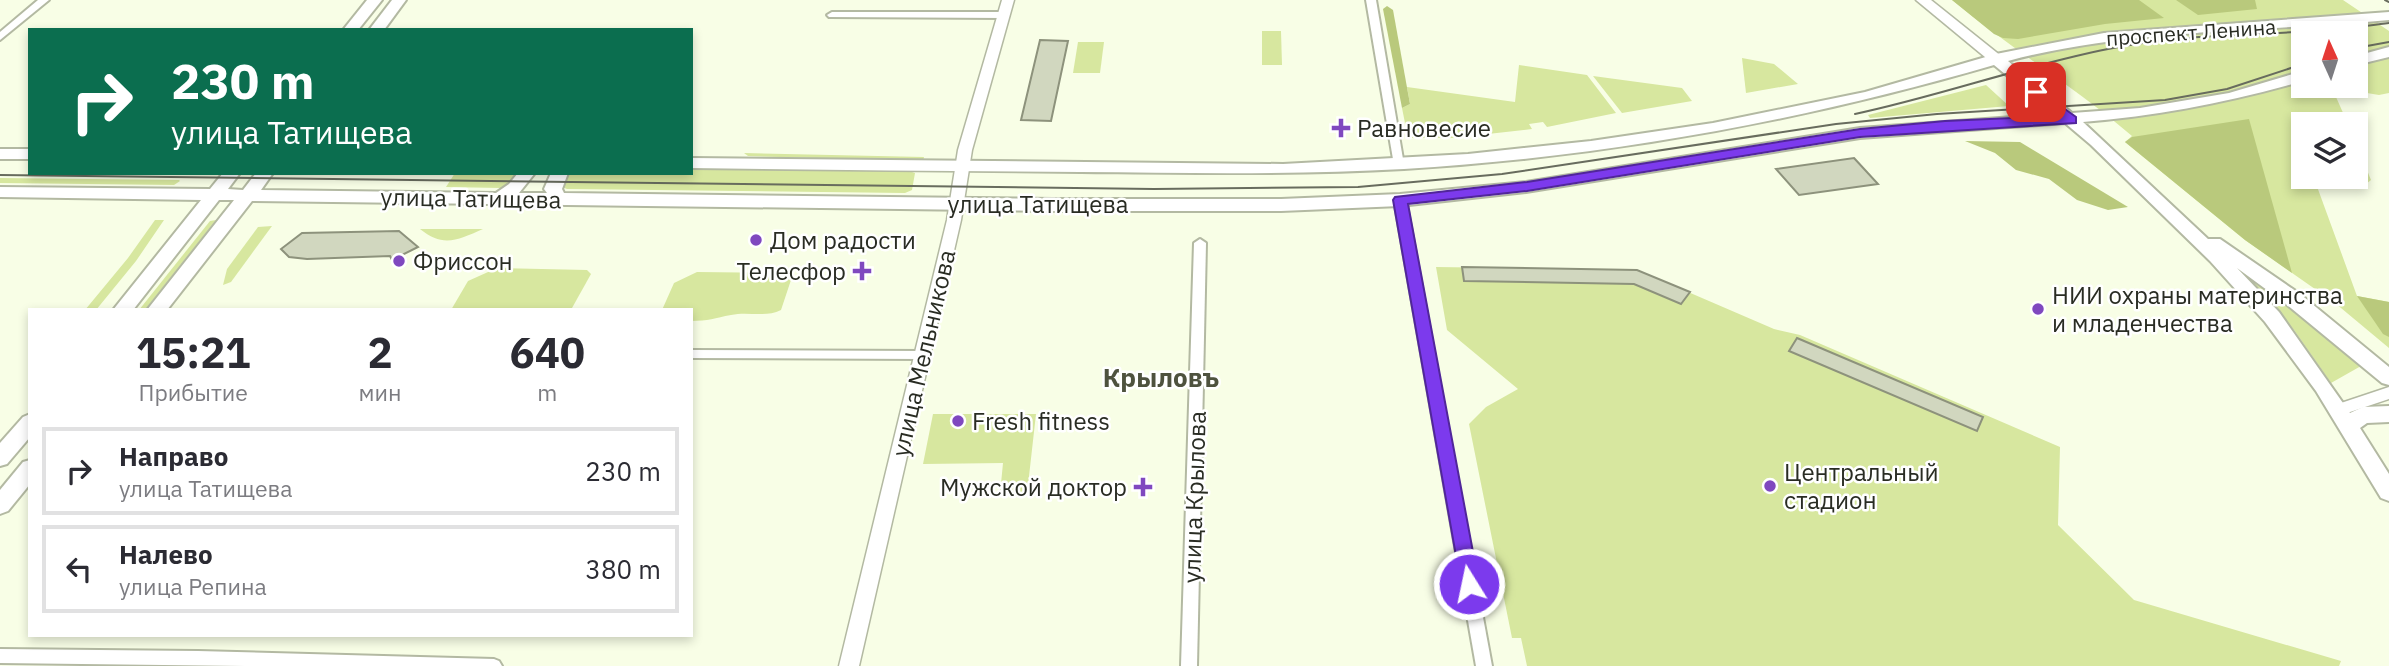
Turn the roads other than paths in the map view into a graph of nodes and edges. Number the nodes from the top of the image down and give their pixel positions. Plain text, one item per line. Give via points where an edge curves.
1 (44, 0) edge
2 (374, 0) edge
3 (399, 0) edge
4 (1008, 0) edge
5 (1371, 0) edge
6 (1923, 0) edge
7 (2376, 0) edge
8 (2389, 9) edge
9 (832, 15) dead end
10 (1003, 15) junction
11 (2389, 16) edge
12 (353, 28) edge
13 (378, 28) edge
14 (0, 37) edge
15 (2389, 51) edge
16 (2368, 57) edge
17 (1996, 59) junction
18 (2291, 80) edge
19 (2071, 120) junction
20 (0, 154) edge
21 (28, 154) edge
22 (693, 163) edge
23 (1399, 165) junction
24 (964, 167) junction
25 (1283, 169) junction
26 (230, 175) edge
27 (263, 175) edge
28 (525, 175) edge
29 (559, 175) edge
30 (0, 192) edge
31 (215, 195) junction
32 (247, 196) junction
33 (500, 198) junction
34 (558, 199) junction
35 (1400, 200) junction
36 (2157, 201) junction
37 (957, 204) junction
38 (1281, 205) junction
39 (1200, 243) dead end
40 (124, 308) edge
41 (158, 308) edge
42 (693, 354) edge
43 (922, 355) junction
44 (2389, 378) edge
45 (2389, 393) edge
46 (2389, 414) edge
47 (2343, 418) junction
48 (28, 424) edge
49 (0, 458) edge
50 (28, 470) edge
51 (2389, 492) edge
52 (0, 505) edge
53 (0, 656) edge
54 (494, 666) edge
55 (849, 666) edge
56 (1189, 666) edge
57 (1484, 666) edge

1 - 14 street
2 - 12 main road
3 - 13 main road
4 - 10 street, улица Мельникова
5 - 23 street
6 - 17 main road
7 - 8 main road
9 - 10 street
10 - 24 street, улица Мельникова
11 - 17 main road, проспект Ленина via 2107,37
15 - 16 main road
17 - 19 main road
17 - 23 main road, проспект Ленина via 1897,89 1681,133 1578,149
18 - 19 main road via 2200,103
19 - 35 main road, улица Татищева via 1860,133 1527,187
19 - 36 main road
20 - 21 main road
22 - 24 main road, улица Татищева
23 - 25 main road, улица Татищева
24 - 25 main road, улица Татищева
24 - 37 street, улица Мельникова
25 - 38 main road via 1294,189
26 - 31 main road
27 - 32 main road
28 - 33 main road
29 - 34 main road via 553,188
30 - 31 main road, улица Татищева
31 - 32 main road, улица Татищева
31 - 40 main road
32 - 33 main road, улица Татищева
32 - 41 main road
33 - 34 main road, улица Татищева
34 - 37 main road, улица Татищева
35 - 38 main road, улица Татищева
35 - 57 street
36 - 44 main road via 2293,299
36 - 47 main road via 2272,317
37 - 38 main road, улица Татищева
37 - 43 street, улица Мельникова
39 - 56 street, улица Крылова
42 - 43 street
43 - 55 street, улица Мельникова
45 - 47 street
46 - 47 main road
47 - 51 main road
48 - 49 main road
50 - 52 main road
53 - 54 street

